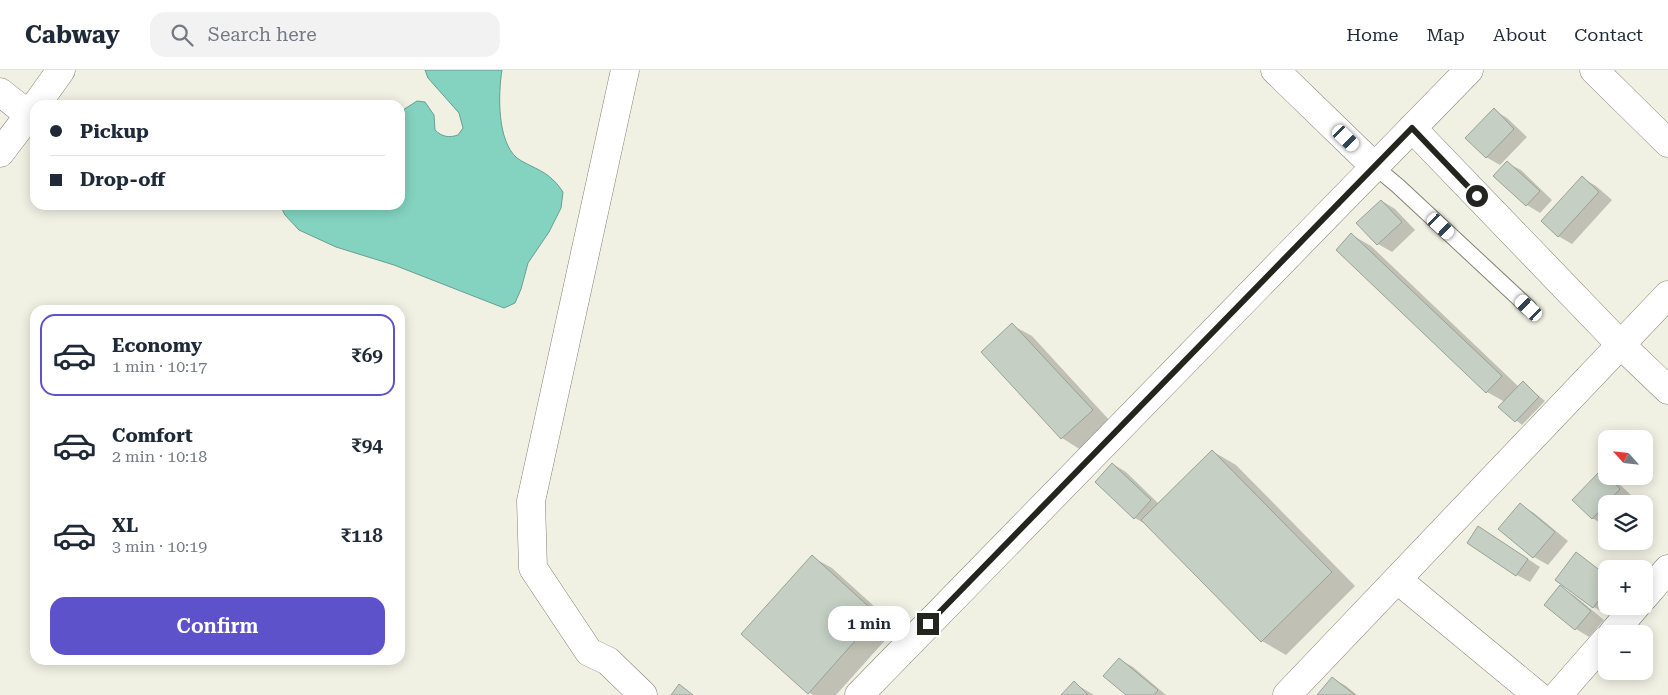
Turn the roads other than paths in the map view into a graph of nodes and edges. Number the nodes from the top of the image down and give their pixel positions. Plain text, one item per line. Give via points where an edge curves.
1 (61, 70) edge
2 (625, 70) edge
3 (1275, 70) edge
4 (1469, 70) edge
5 (1594, 70) edge
6 (0, 92) edge
7 (39, 100) edge
8 (30, 107) edge
9 (30, 113) edge
10 (1412, 128) junction
11 (1668, 143) edge
12 (0, 152) edge
13 (1374, 166) junction
14 (1668, 295) edge
15 (1529, 308) dead end
16 (1621, 345) junction
17 (1668, 390) edge
18 (1668, 569) edge
19 (1398, 580) junction
20 (1653, 586) edge
21 (1628, 615) edge
22 (1620, 625) edge
23 (1598, 649) edge
24 (643, 695) edge
25 (859, 695) edge
26 (1288, 695) edge
27 (1537, 695) edge
28 (1558, 695) edge

1 - 7 street
2 - 24 street via 532,502 533,568 589,652 608,661
3 - 13 street
4 - 10 street
5 - 11 street
6 - 8 street
9 - 12 street
10 - 13 street
10 - 16 street
13 - 15 lane
13 - 25 street
14 - 16 street
16 - 17 street
16 - 19 street
18 - 20 street
19 - 26 street
19 - 27 street
21 - 22 street
23 - 28 street

